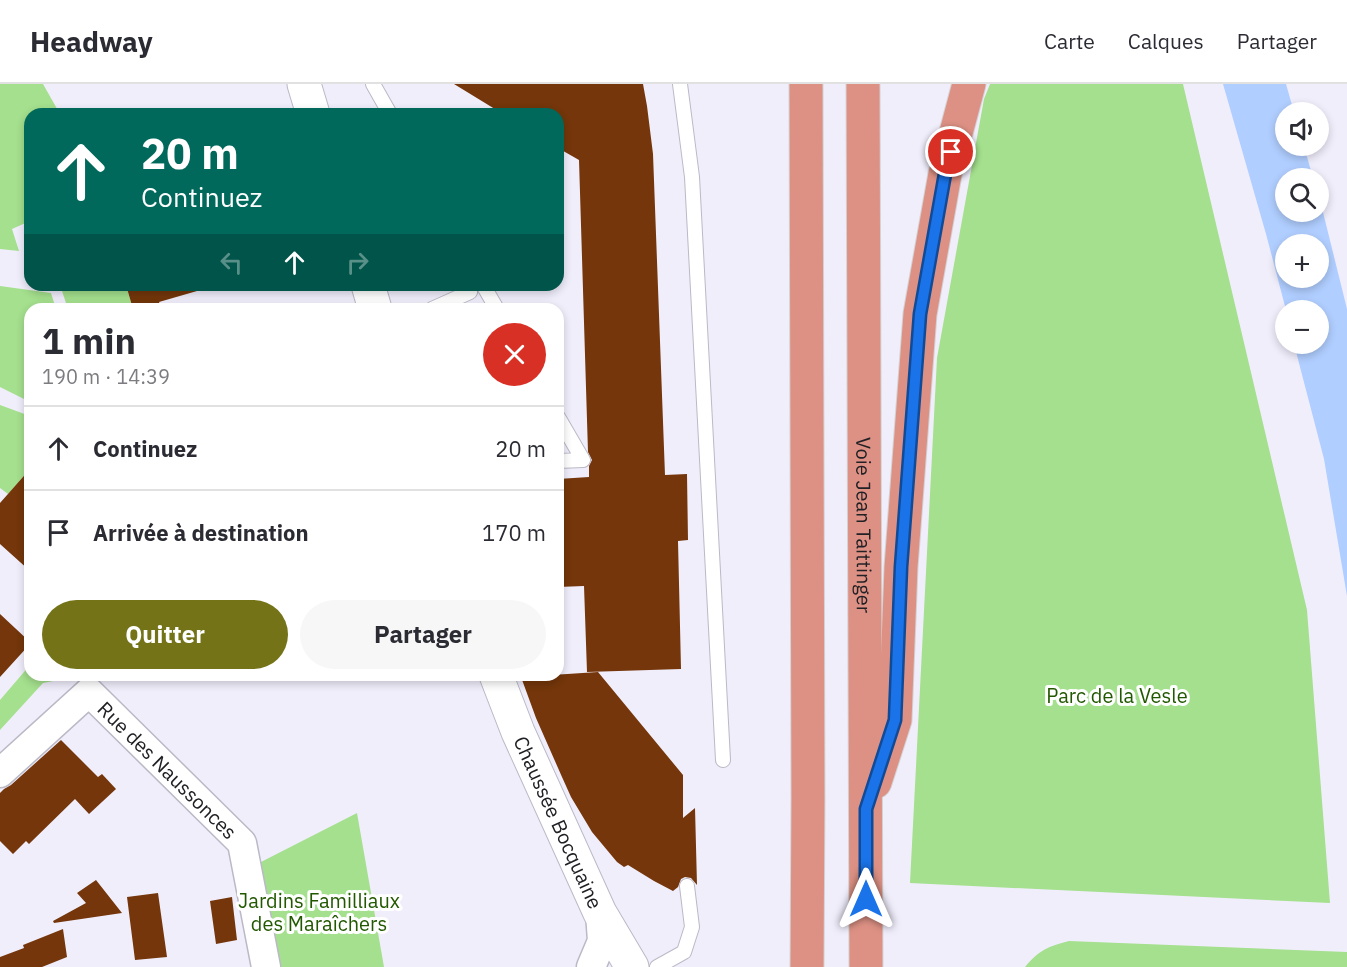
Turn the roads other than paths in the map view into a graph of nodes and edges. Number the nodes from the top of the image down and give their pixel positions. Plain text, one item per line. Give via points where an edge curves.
1 (373, 84) edge
2 (680, 84) edge
3 (806, 84) edge
4 (862, 84) edge
5 (969, 84) edge
6 (387, 108) edge
7 (469, 291) edge
8 (445, 303) edge
9 (564, 427) edge
10 (564, 461) edge
11 (498, 681) edge
12 (723, 760) dead end
13 (0, 773) edge
14 (866, 809) junction
15 (687, 886) dead end
16 (600, 912) junction
17 (266, 967) edge
18 (591, 967) edge
19 (632, 967) edge
20 (657, 967) edge
21 (807, 967) edge
22 (866, 967) edge

1 - 6 lane
2 - 12 lane via 692,177
3 - 21 highway
4 - 14 highway, Voie Jean Taittinger
5 - 14 highway via 945,174 920,314 901,567 895,720
7 - 8 lane
9 - 10 lane via 583,460
11 - 16 main road, Chaussée Bocquaine
13 - 17 street, Rue des Naussonces via 89,692 242,843
14 - 22 highway, Voie Jean Taittinger
15 - 20 lane via 692,927 684,952
16 - 18 street via 602,941
16 - 19 main road, Chaussée Bocquaine

